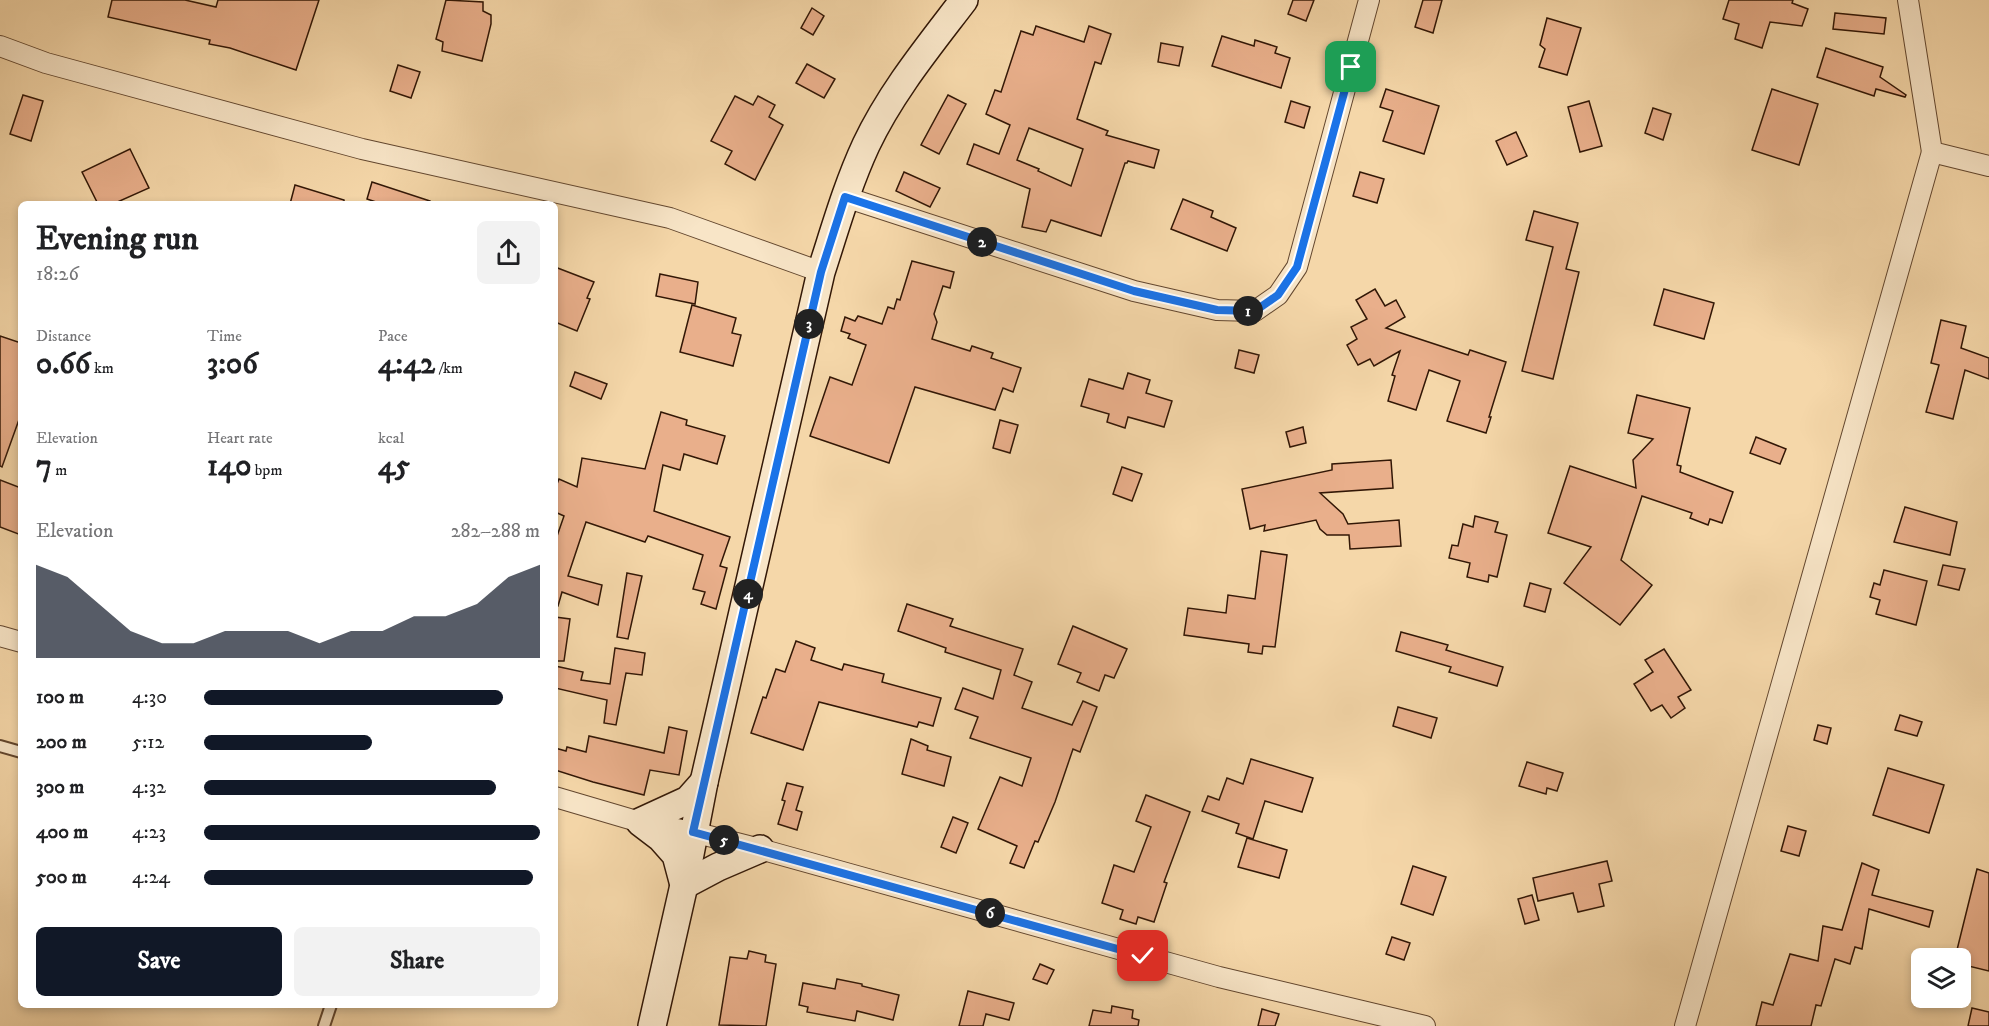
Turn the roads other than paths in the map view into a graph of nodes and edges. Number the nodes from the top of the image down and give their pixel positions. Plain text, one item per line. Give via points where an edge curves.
1 (964, 0) edge
2 (1369, 0) edge
3 (1908, 0) edge
4 (0, 46) edge
5 (1932, 152) junction
6 (1989, 166) edge
7 (845, 197) junction
8 (821, 272) junction
9 (0, 636) edge
10 (18, 641) edge
11 (0, 746) edge
12 (18, 751) edge
13 (704, 782) junction
14 (558, 798) edge
15 (640, 822) junction
16 (693, 832) junction
17 (760, 849) junction
18 (684, 885) junction
19 (330, 1008) edge
20 (324, 1026) edge
21 (652, 1026) edge
22 (1425, 1026) edge
23 (1685, 1026) edge

1 - 7 main road via 897,90 866,145
2 - 7 street via 1297,267 1278,295 1255,311 1217,310 1134,291
3 - 5 street
4 - 8 street via 46,63 362,149 670,218
5 - 6 street
5 - 23 street
7 - 8 main road
8 - 13 main road
9 - 10 street
11 - 12 lane
13 - 15 main road via 688,800
13 - 16 main road
14 - 15 street
15 - 16 street
15 - 18 main road via 675,855
16 - 17 street
16 - 18 main road
17 - 18 main road
17 - 22 street via 1220,977
18 - 21 main road
19 - 20 lane

